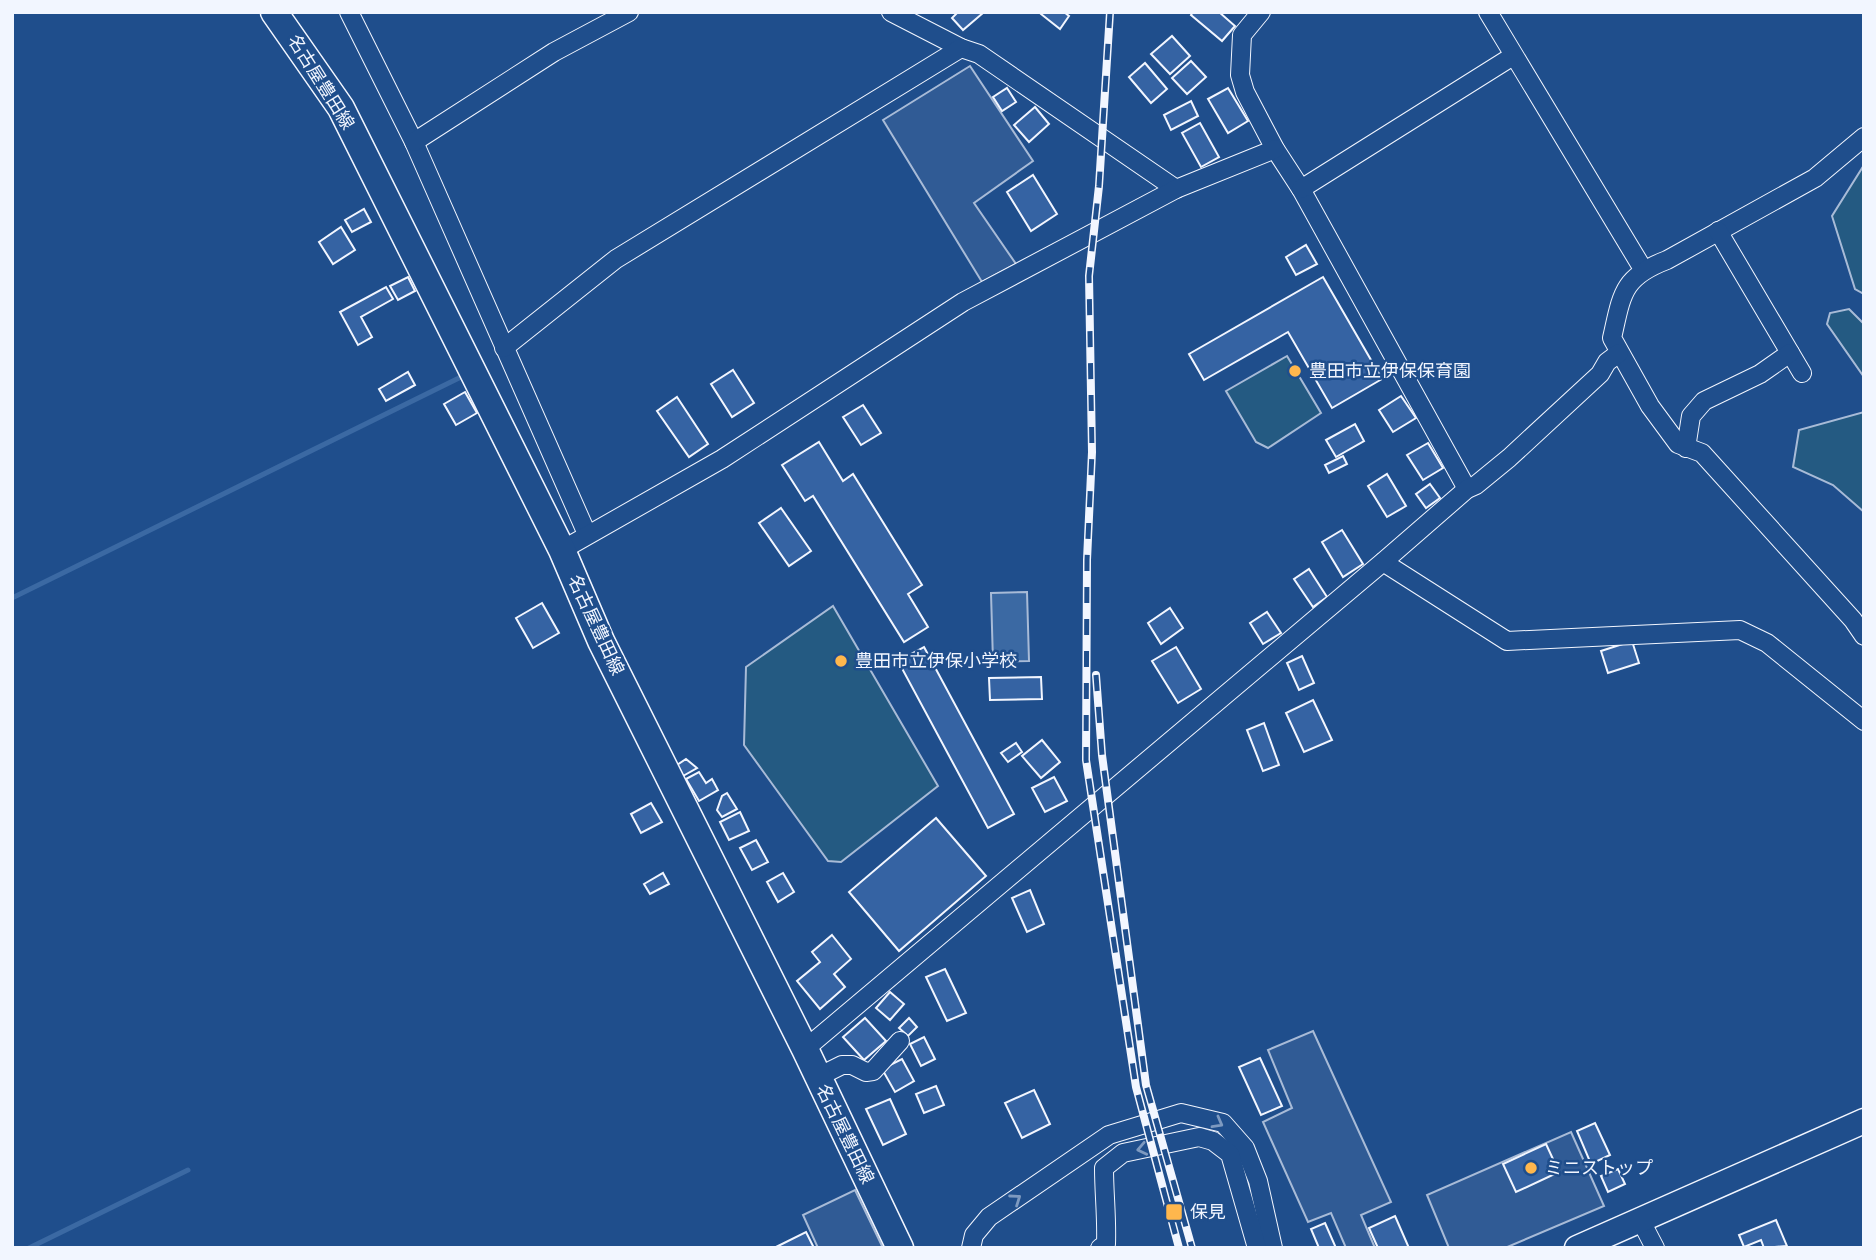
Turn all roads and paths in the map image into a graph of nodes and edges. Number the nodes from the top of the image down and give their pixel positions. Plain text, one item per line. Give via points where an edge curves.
1 (349, 12) edge
2 (629, 12) edge
3 (891, 12) edge
4 (1261, 12) edge
5 (1488, 12) edge
6 (283, 16) edge
7 (961, 48) junction
8 (1513, 56) junction
9 (1864, 137) edge
10 (414, 142) junction
11 (1275, 149) junction
12 (1176, 189) junction
13 (1301, 189) junction
14 (1718, 230) junction
15 (1643, 269) junction
16 (504, 348) junction
17 (1790, 353) junction
18 (1619, 354) junction
19 (1802, 373) dead end
20 (1686, 448) junction
21 (1467, 489) junction
22 (587, 534) junction
23 (562, 550) junction
24 (1383, 562) junction
25 (1864, 636) edge
26 (1864, 721) edge
27 (900, 1041) dead end
28 (805, 1049) junction
29 (818, 1077) junction
30 (1864, 1121) edge
31 (1642, 1220) junction
32 (900, 1248) edge
33 (971, 1248) edge
34 (1100, 1248) edge
35 (1256, 1248) edge
36 (1273, 1248) edge
37 (1577, 1248) edge
38 (1655, 1248) edge

1 - 10 street
2 - 10 street via 554,52
3 - 7 street
4 - 11 street via 1242,34 1240,75
5 - 8 street
6 - 23 main road, 名古屋豊田線 via 341,108
7 - 12 street via 985,57
7 - 16 street via 615,259
8 - 13 street
8 - 15 street
9 - 14 street via 1815,178
10 - 16 street
11 - 12 street
11 - 13 street
12 - 22 street via 963,302 722,459
13 - 21 street
14 - 15 street
14 - 17 street
15 - 18 street via 1620,303 1612,338
16 - 22 street
17 - 19 street
17 - 20 street via 1760,374 1704,401 1691,416
18 - 20 street via 1650,406
18 - 21 street via 1509,458
20 - 25 street via 1702,453
21 - 24 street
22 - 23 street
23 - 28 main road, 名古屋豊田線 via 601,640
24 - 26 street via 1507,641 1740,630 1766,643
24 - 28 street
27 - 29 street via 873,1070 842,1065
28 - 29 main road, 名古屋豊田線
29 - 32 main road, 名古屋豊田線
30 - 31 street
31 - 37 street
31 - 38 street
33 -> 36 street via 974,1235 989,1217 1110,1135 1181,1113 1223,1123 1245,1148 1258,1181
35 -> 34 street via 1230,1154 1199,1137 1122,1153 1104,1167 1108,1211 1106,1244

